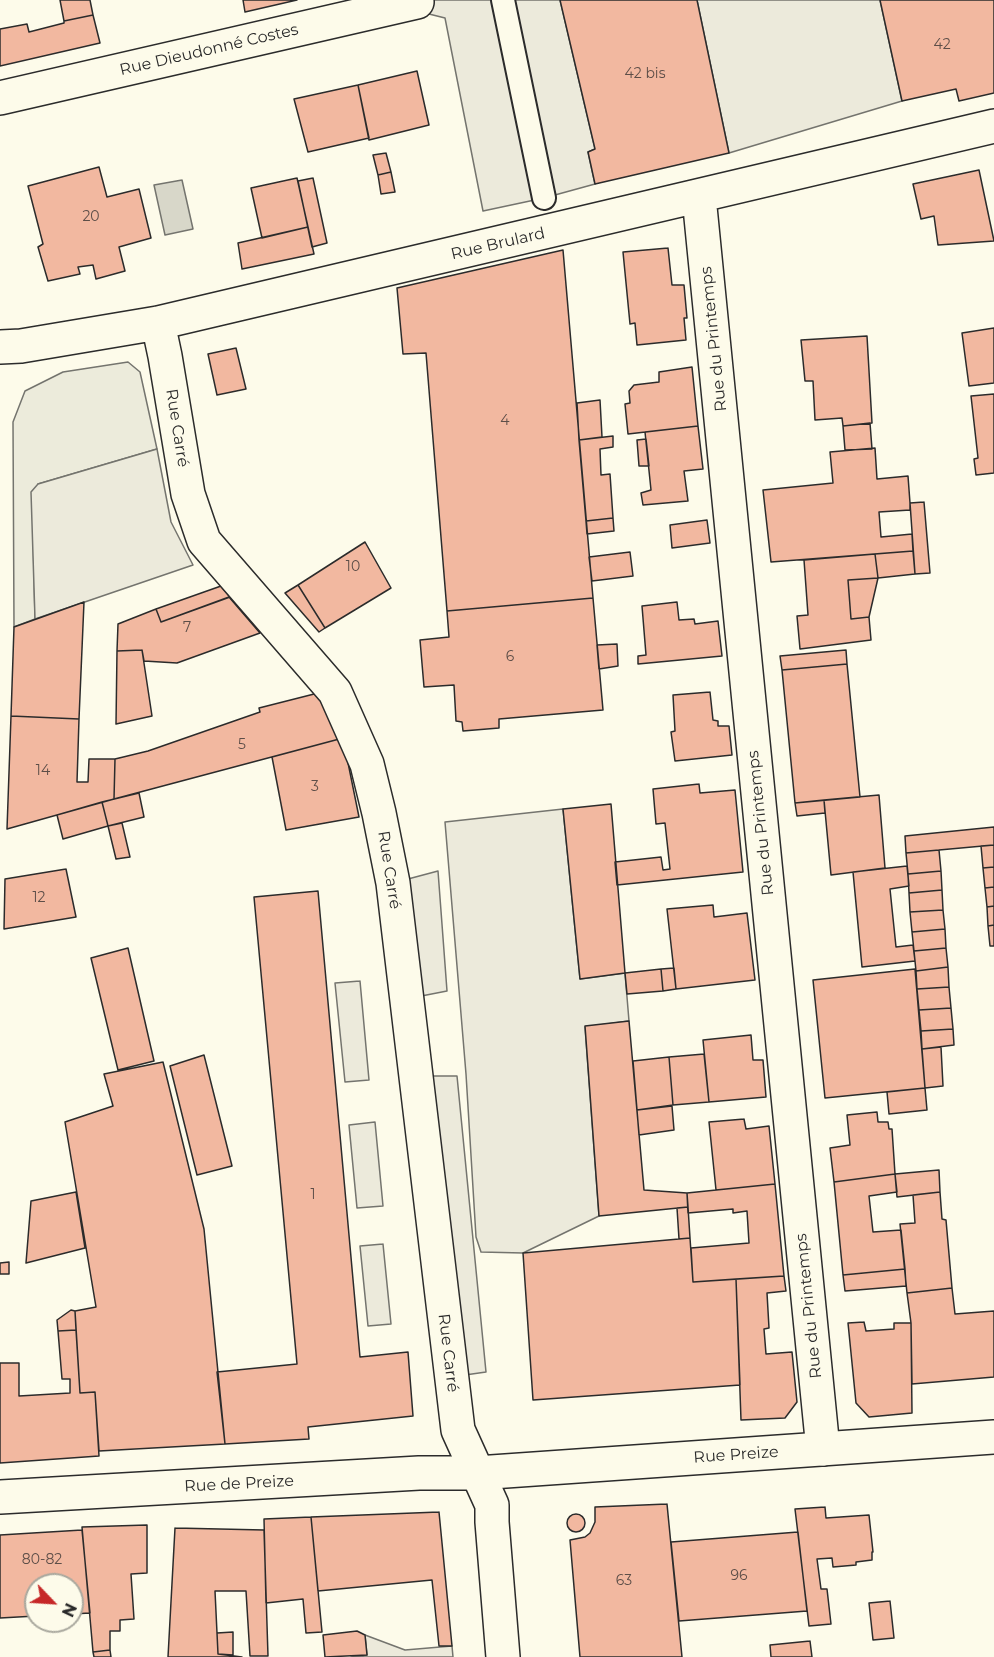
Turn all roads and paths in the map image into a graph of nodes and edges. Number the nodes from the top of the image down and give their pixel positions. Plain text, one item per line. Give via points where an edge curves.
1 (502, 0) edge
2 (417, 2) dead end
3 (0, 98) edge
4 (994, 126) edge
5 (699, 197) junction
6 (544, 198) dead end
7 (158, 323) junction
8 (0, 347) edge
9 (994, 1437) edge
10 (823, 1449) junction
11 (477, 1473) junction
12 (0, 1497) edge
13 (503, 1657) edge

1 - 6 lane
2 - 3 street, Rue Dieudonné Costes
4 - 5 street, Rue Brulard
5 - 7 street, Rue Brulard
5 - 10 street, Rue du Printemps
7 - 8 street, Rue Brulard
7 - 11 street, Rue Carré via 188,494 204,541 335,693 367,764 393,883 458,1430
9 - 10 street, Rue Preize
10 - 11 street, Rue Preize
11 - 12 street, Rue de Preize
11 - 13 street, Rue Carré via 492,1505

